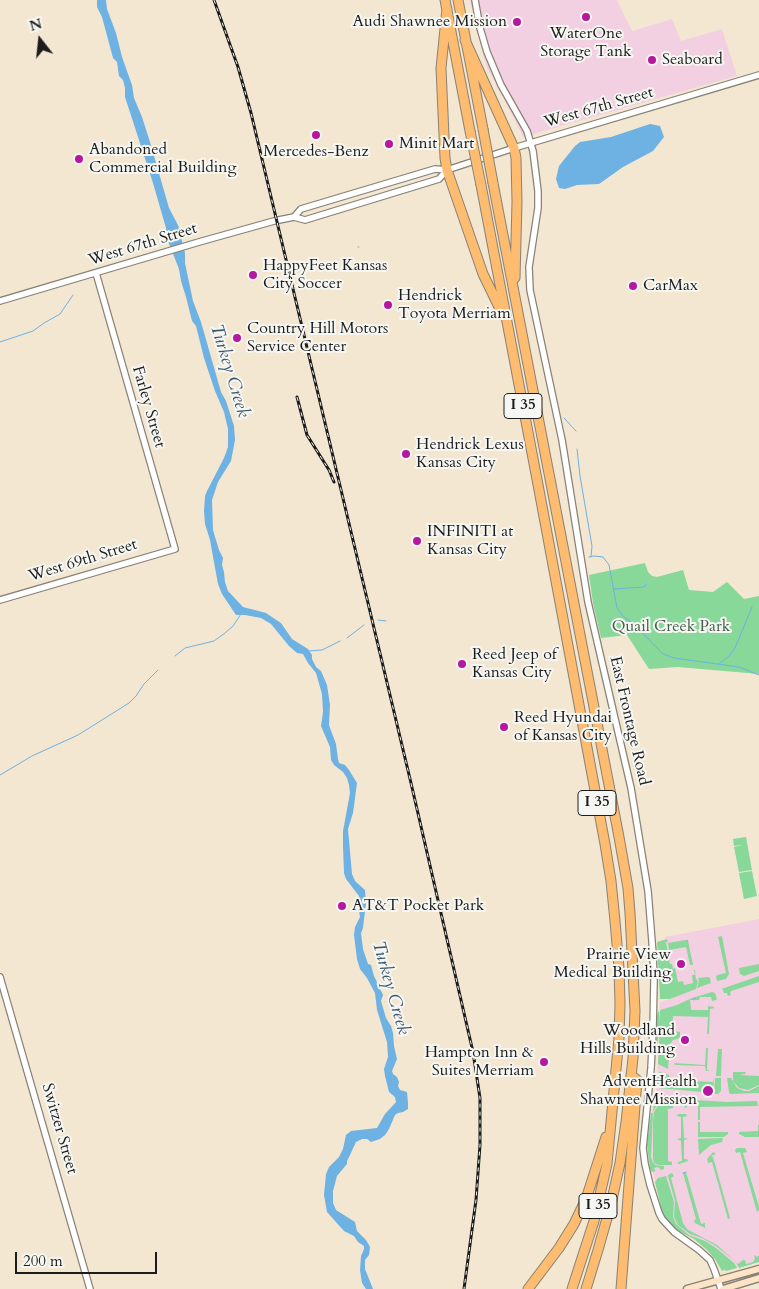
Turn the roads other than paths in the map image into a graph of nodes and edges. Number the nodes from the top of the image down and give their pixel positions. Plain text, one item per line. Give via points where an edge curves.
1 (458, 0) edge
2 (475, 0) edge
3 (446, 4) edge
4 (465, 40) junction
5 (759, 75) edge
6 (531, 143) junction
7 (514, 148) junction
8 (447, 170) junction
9 (389, 182) junction
10 (392, 194) junction
11 (294, 217) junction
12 (96, 273) junction
13 (515, 295) junction
14 (0, 301) edge
15 (507, 322) junction
16 (174, 549) joint
17 (0, 600) edge
18 (0, 977) edge
19 (631, 1075) junction
20 (612, 1120) junction
21 (759, 1269) edge
22 (622, 1277) junction
23 (759, 1278) edge
24 (718, 1281) junction
25 (90, 1289) edge
26 (528, 1289) edge
27 (572, 1289) edge
28 (586, 1289) edge
29 (621, 1289) edge
30 (629, 1289) edge
31 (686, 1289) edge
32 (722, 1289) edge

1 - 4 highway, I 35
2 - 6 street, East Frontage Road via 492,65
3 - 8 highway via 441,68
3 - 15 highway, I 35, bridge
4 - 7 highway
4 - 13 highway, I 35, bridge
5 - 6 street, West 67th Street
6 - 7 street, West 67th Street
6 - 24 street, East Frontage Road via 538,208 529,267 530,290 562,440 588,602 631,788 648,891 654,980 652,1058 643,1148 645,1164 662,1220 706,1256
7 - 8 street, West 67th Street
7 - 13 highway
8 - 9 street, West 67th Street via 435,169
8 - 10 street, West 67th Street via 439,179
8 - 15 highway via 483,274
9 - 10 street
9 - 11 street, West 67th Street via 301,209
10 - 11 street, West 67th Street via 305,220
11 - 12 street, West 67th Street
12 - 14 street, West 67th Street
12 - 16 street, Farley Street
13 - 19 highway, I 35 via 628,888 635,1004
15 - 20 highway, I 35 via 611,881 620,1004
16 - 17 street, West 69th Street
18 - 25 street, Switzer Street
19 - 22 highway via 637,1080
19 - 28 highway, I 35 via 620,1163
20 - 26 highway via 586,1199 560,1248
20 - 27 highway, I 35 via 599,1201
21 - 24 main road
22 - 29 highway
22 - 30 highway
23 - 32 main road
24 - 31 main road
24 - 32 street, East Frontage Road

